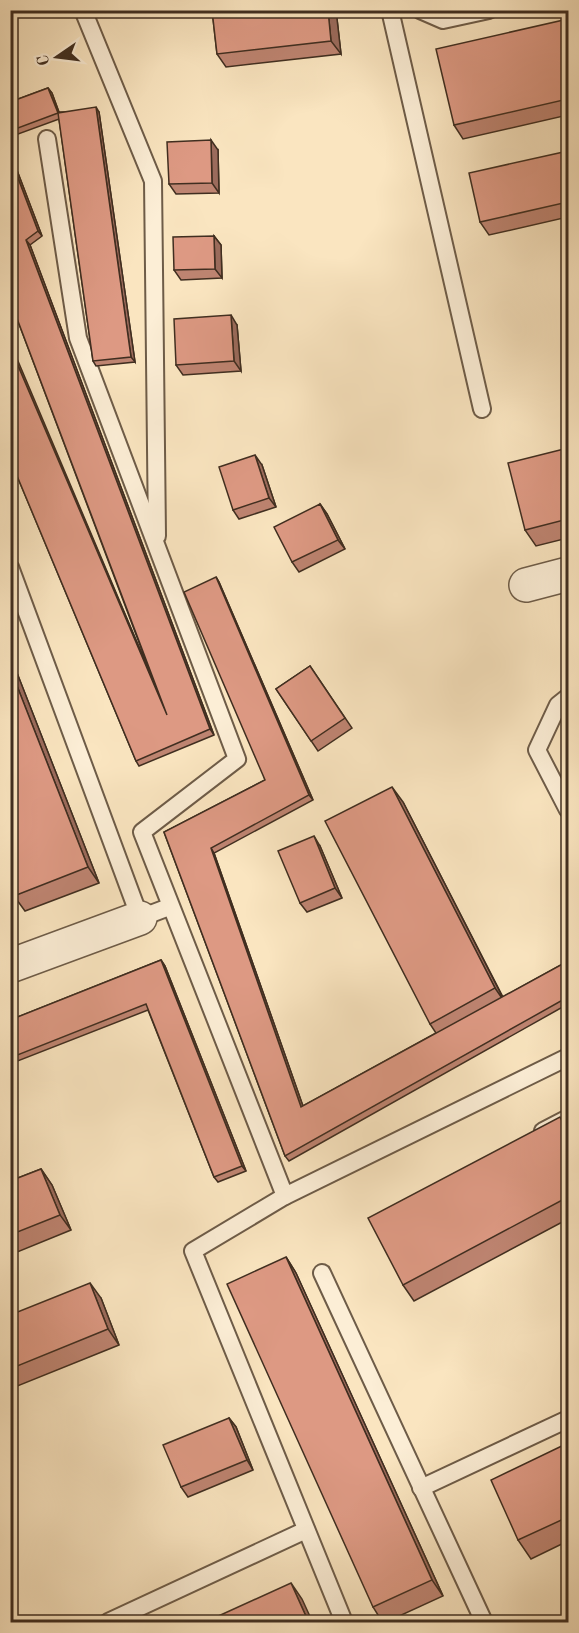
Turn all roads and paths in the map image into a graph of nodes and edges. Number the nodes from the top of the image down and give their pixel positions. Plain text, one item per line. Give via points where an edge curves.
1 (83, 10) edge
2 (390, 10) edge
3 (420, 10) edge
4 (489, 10) edge
5 (47, 139) dead end
6 (482, 410) dead end
7 (157, 547) junction
8 (10, 567) edge
9 (568, 574) edge
10 (526, 585) dead end
11 (568, 697) edge
12 (568, 810) edge
13 (155, 913) junction
14 (10, 966) edge
15 (568, 1057) edge
16 (568, 1118) edge
17 (526, 1139) edge
18 (285, 1196) junction
19 (322, 1273) dead end
20 (568, 1419) edge
21 (421, 1488) junction
22 (306, 1530) junction
23 (108, 1623) edge
24 (344, 1623) edge
25 (484, 1623) edge

1 - 7 lane via 153,181
2 - 6 lane
3 - 4 lane via 443,20
5 - 7 lane via 78,338
7 - 13 lane via 237,759 142,832
8 - 13 lane
9 - 10 street
11 - 12 lane via 558,705 537,750
13 - 14 street
13 - 18 lane
15 - 18 lane
16 - 17 lane
18 - 22 lane via 193,1251
19 - 21 lane
20 - 21 lane
21 - 25 lane
22 - 23 lane
22 - 24 lane

